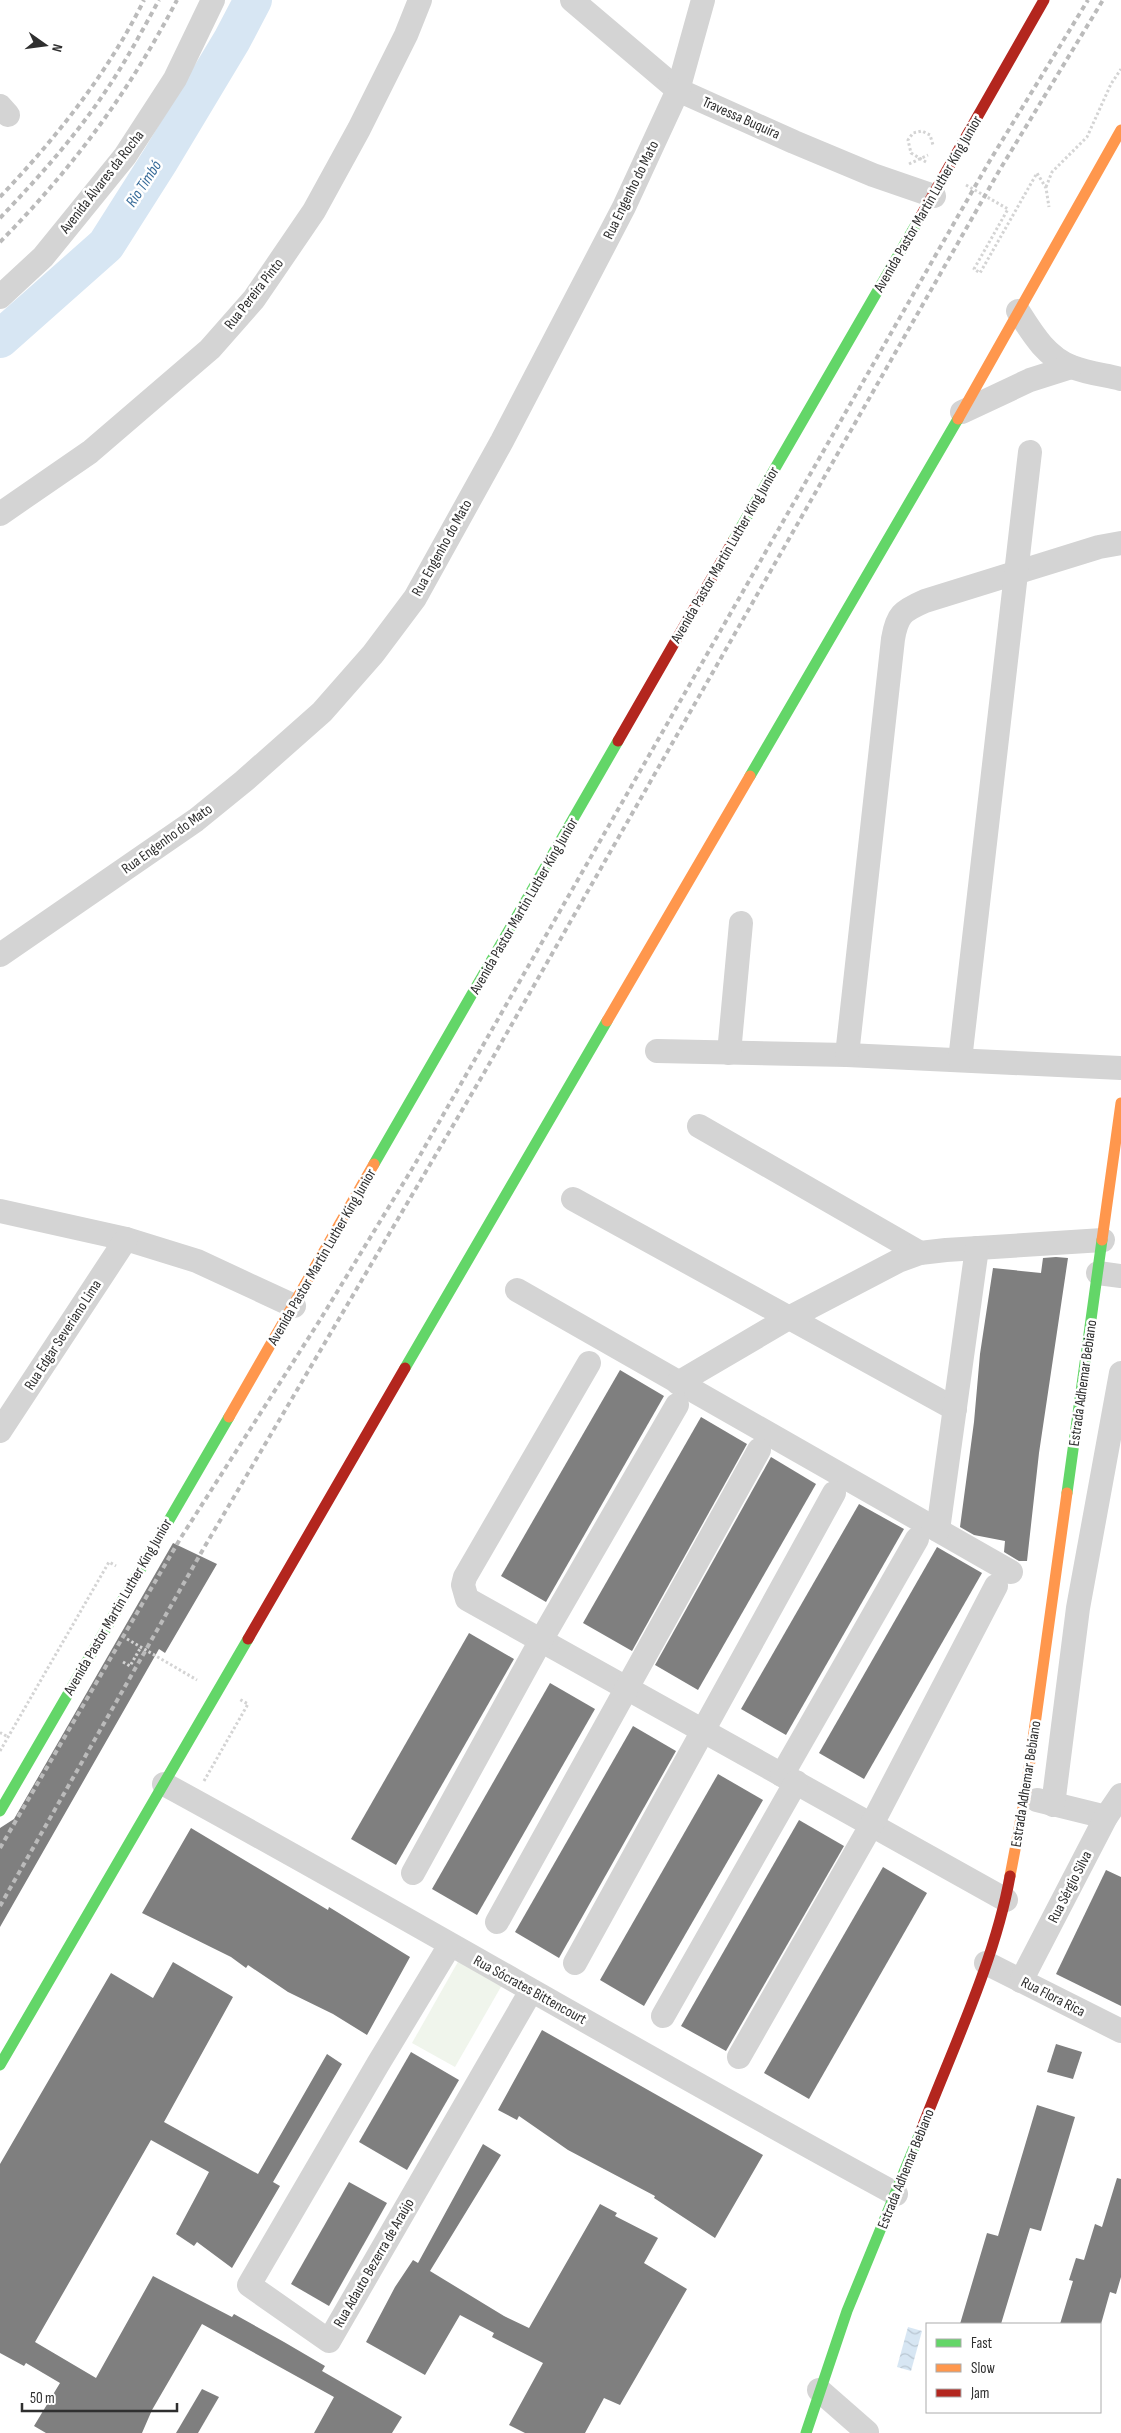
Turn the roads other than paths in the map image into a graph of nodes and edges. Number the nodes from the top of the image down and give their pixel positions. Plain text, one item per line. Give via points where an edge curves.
1 (213, 0) edge
2 (420, 0) edge
3 (572, 0) edge
4 (703, 0) edge
5 (1044, 0) edge
6 (678, 90) junction
7 (1121, 130) edge
8 (934, 196) junction
9 (0, 297) edge
10 (1018, 311) junction
11 (1071, 367) junction
12 (1121, 379) edge
13 (962, 412) junction
14 (1030, 452) dead end
15 (0, 514) edge
16 (1121, 543) edge
17 (1016, 574) junction
18 (742, 923) dead end
19 (0, 955) edge
20 (657, 1051) dead end
21 (729, 1053) junction
22 (847, 1056) junction
23 (960, 1060) junction
24 (1121, 1068) edge
25 (1121, 1103) edge
26 (699, 1126) dead end
27 (573, 1199) dead end
28 (0, 1211) edge
29 (126, 1239) junction
30 (1103, 1240) junction
31 (977, 1248) junction
32 (920, 1253) junction
33 (1110, 1274) edge
34 (517, 1290) dead end
35 (294, 1306) junction
36 (787, 1318) junction
37 (589, 1364) dead end
38 (1121, 1373) edge
39 (678, 1394) junction
40 (955, 1409) junction
41 (0, 1431) edge
42 (759, 1450) dead end
43 (834, 1493) dead end
44 (928, 1535) junction
45 (540, 1642) junction
46 (627, 1690) junction
47 (702, 1731) junction
48 (789, 1778) junction
49 (164, 1784) junction
50 (1121, 1795) edge
51 (1025, 1797) junction
52 (1053, 1805) junction
53 (0, 1811) edge
54 (1106, 1817) junction
55 (872, 1824) junction
56 (413, 1873) dead end
57 (1006, 1900) junction
58 (497, 1922) dead end
59 (450, 1945) junction
60 (575, 1963) dead end
61 (986, 1963) junction
62 (1021, 1981) junction
63 (531, 1991) junction
64 (663, 2016) dead end
65 (1121, 2031) edge
66 (739, 2057) dead end
67 (0, 2065) edge
68 (896, 2194) junction
69 (819, 2390) junction
70 (806, 2433) edge
71 (868, 2433) edge

1 - 9 street, Avenida Álvares da Rocha via 175,80 125,156 43,257
2 - 15 street, Rua Pereira Pinto via 360,129 314,211 254,299 210,349 90,452
3 - 6 street, Travessa Buquira
4 - 6 street, Rua Engenho do Mato
5 - 8 main road, Avenida Pastor Martin Luther King Junior
6 - 8 street, Travessa Buquira via 802,146
6 - 19 street, Rua Engenho do Mato via 624,207 502,441 415,598 373,654 322,712 196,820
7 - 10 main road
8 - 35 main road, Avenida Pastor Martin Luther King Junior
10 - 11 street via 1043,347
10 - 13 main road
11 - 12 street
11 - 13 street via 1030,380
13 - 49 main road
14 - 17 street
16 - 17 street
17 - 22 street via 906,609 895,626
17 - 23 street
18 - 21 street
20 - 21 street
21 - 22 street
22 - 23 street
23 - 24 street
25 - 30 main road, Estrada Adhemar Bebiano
26 - 32 street
27 - 36 street
28 - 29 street
29 - 35 street via 197,1260
29 - 41 street, Rua Edgar Severiano Lima
30 - 31 street
30 - 33 main road, Estrada Adhemar Bebiano
31 - 32 street
31 - 40 street
32 - 36 street
33 - 51 main road, Estrada Adhemar Bebiano
34 - 39 street
35 - 53 main road, Avenida Pastor Martin Luther King Junior
36 - 39 street
36 - 40 street
37 - 45 street via 463,1585 467,1599
38 - 52 street, Estrada Adhemar Bebiano via 1078,1608
39 - 44 street
39 - 45 street
40 - 44 street
42 - 46 street
43 - 47 street
44 - 48 street
44 - 55 street via 1004,1579
45 - 46 street
45 - 56 street
46 - 47 street
46 - 58 street
47 - 48 street
47 - 60 street
48 - 55 street
48 - 64 street
49 - 59 street, Rua Sócrates Bittencourt
49 - 67 main road
50 - 54 street, Rua Sérgio Silva
51 - 52 street
51 - 57 main road, Estrada Adhemar Bebiano
52 - 54 street
54 - 62 street, Rua Sérgio Silva
55 - 57 street
55 - 66 street
57 - 61 main road, Estrada Adhemar Bebiano
59 - 63 street, Rua Sócrates Bittencourt
59 - 63 street, Rua Adauto Bezerra de Araújo via 249,2285 329,2341
61 - 62 street, Rua Flora Rica
61 - 68 main road, Estrada Adhemar Bebiano
62 - 65 street, Rua Flora Rica
63 - 68 street, Rua Sócrates Bittencourt
68 - 69 main road, Estrada Adhemar Bebiano via 847,2311
69 - 70 main road, Estrada Adhemar Bebiano
69 - 71 street

